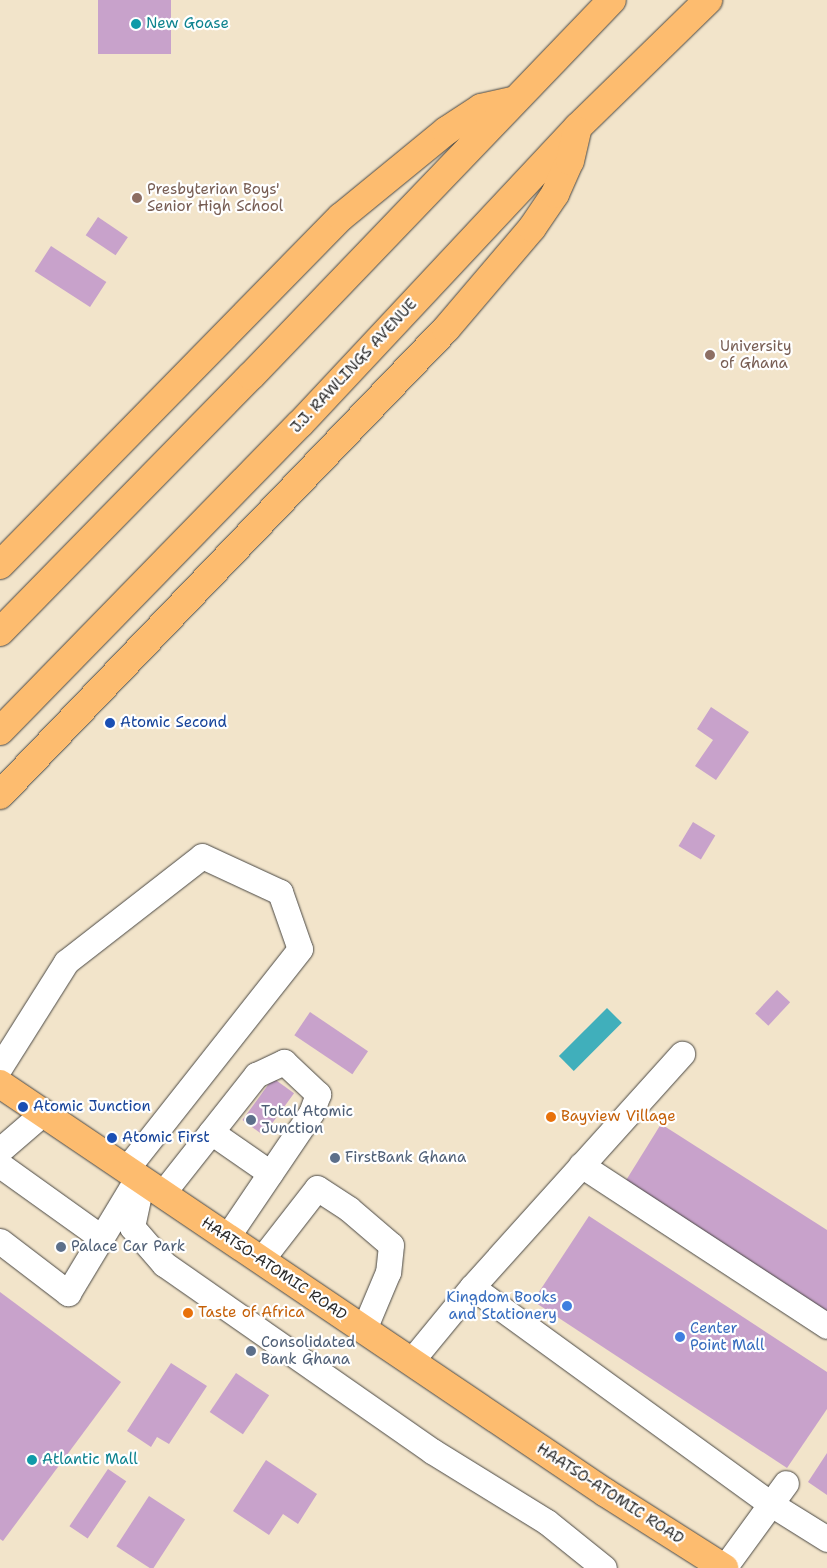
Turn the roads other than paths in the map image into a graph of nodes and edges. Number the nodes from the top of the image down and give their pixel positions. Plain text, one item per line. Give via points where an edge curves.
1 (612, 0) edge
2 (708, 0) edge
3 (512, 101) junction
4 (578, 127) junction
5 (0, 565) edge
6 (0, 632) edge
7 (0, 731) edge
8 (0, 795) edge
9 (682, 1054) dead end
10 (0, 1067) edge
11 (0, 1084) edge
12 (43, 1113) junction
13 (211, 1132) junction
14 (0, 1150) edge
15 (0, 1165) edge
16 (581, 1165) junction
17 (270, 1173) junction
18 (142, 1180) junction
19 (227, 1237) junction
20 (102, 1238) junction
21 (0, 1241) edge
22 (261, 1260) junction
23 (472, 1287) junction
24 (827, 1326) edge
25 (364, 1329) junction
26 (412, 1360) junction
27 (786, 1483) dead end
28 (771, 1504) junction
29 (827, 1539) edge
30 (604, 1568) edge
31 (724, 1568) edge

1 - 3 main road
2 - 4 main road, J.J. RAWLINGS AVENUE
3 - 5 main road via 481,108 446,131 341,217
3 - 6 main road via 252,376
4 - 7 main road, J.J. RAWLINGS AVENUE via 300,424
4 - 8 main road via 570,161 555,194 532,228 446,329
9 - 16 lane
10 - 18 lane via 66,962 202,856 280,892 300,949
11 - 12 main road, HAATSO-ATOMIC ROAD
12 - 14 lane
12 - 18 main road, HAATSO-ATOMIC ROAD
13 - 17 lane
13 - 17 lane via 256,1075 284,1062 318,1094 311,1113
13 - 18 lane
15 - 20 lane
16 - 23 lane
16 - 24 lane
17 - 19 lane
18 - 19 main road, HAATSO-ATOMIC ROAD
18 - 20 lane
18 - 30 lane via 132,1227 164,1264 376,1413 547,1522
19 - 22 main road, HAATSO-ATOMIC ROAD
20 - 21 lane via 68,1293
22 - 25 main road, HAATSO-ATOMIC ROAD
22 - 25 lane via 317,1188 350,1209 390,1245 388,1272
23 - 26 lane
23 - 28 lane
25 - 26 main road, HAATSO-ATOMIC ROAD
26 - 31 main road, HAATSO-ATOMIC ROAD via 606,1493
27 - 28 lane
28 - 29 lane
28 - 31 lane

